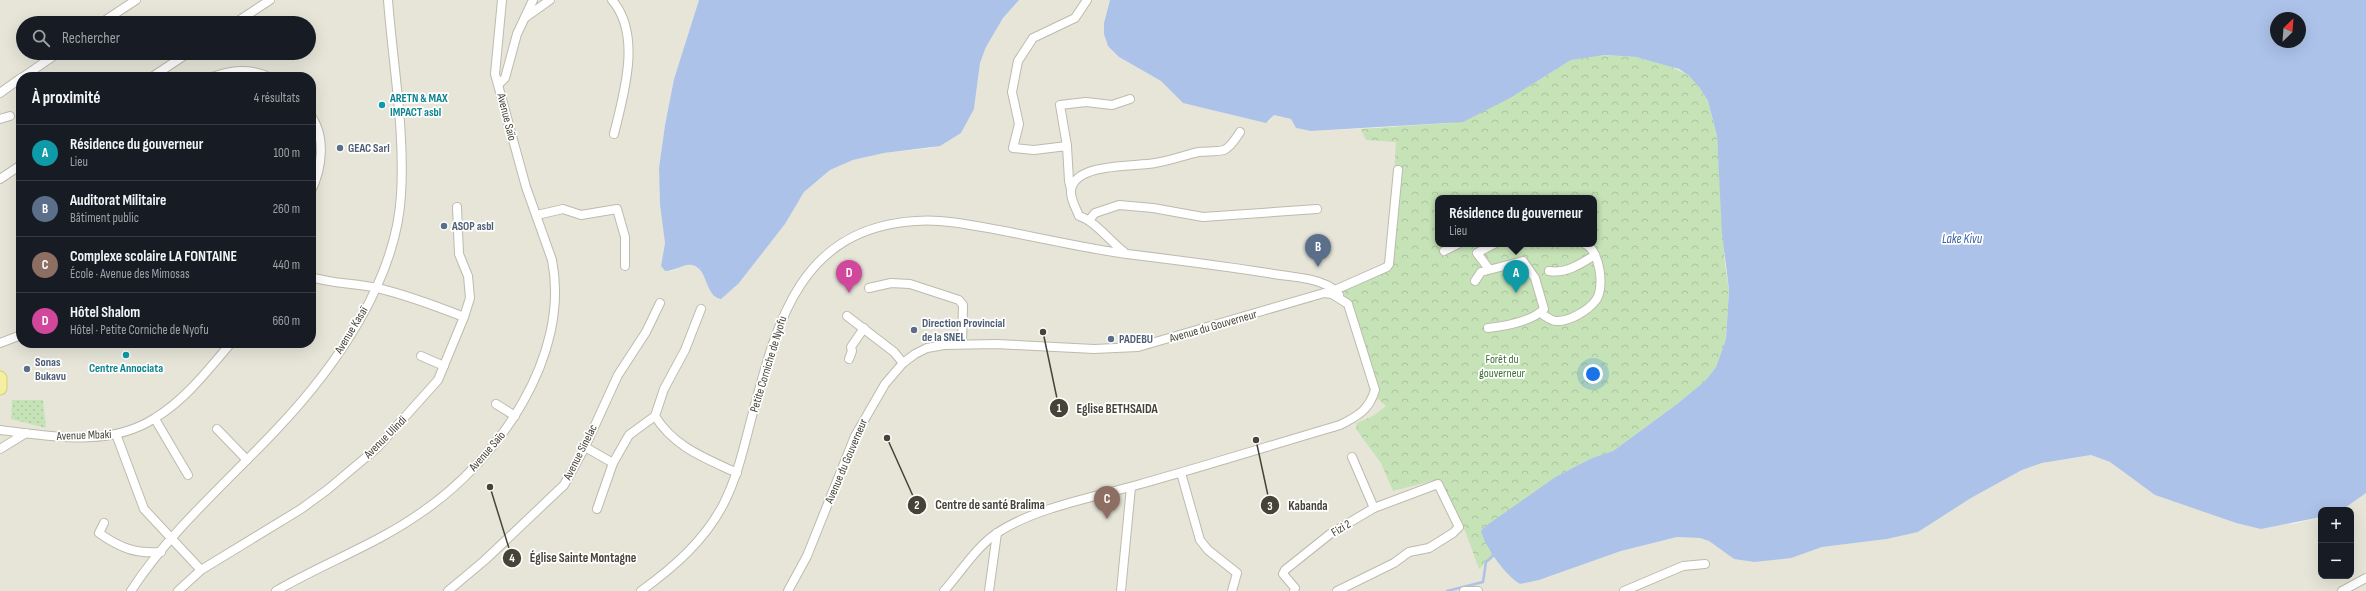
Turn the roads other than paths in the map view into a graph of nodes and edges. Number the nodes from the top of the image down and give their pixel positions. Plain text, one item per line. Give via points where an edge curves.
1 (270, 0) edge
2 (388, 0) edge
3 (502, 0) edge
4 (534, 0) edge
5 (550, 0) edge
6 (612, 0) edge
7 (1087, 0) edge
8 (132, 1) edge
9 (111, 16) edge
10 (246, 16) edge
11 (525, 18) junction
12 (48, 60) edge
13 (178, 60) edge
14 (31, 72) edge
15 (160, 72) edge
16 (225, 72) edge
17 (250, 72) edge
18 (16, 82) edge
19 (499, 84) junction
20 (0, 93) edge
21 (1130, 99) dead end
22 (10, 116) dead end
23 (0, 120) edge
24 (316, 123) edge
25 (1240, 132) dead end
26 (614, 134) dead end
27 (1067, 146) junction
28 (16, 168) edge
29 (1398, 170) dead end
30 (316, 177) edge
31 (0, 178) edge
32 (1071, 189) junction
33 (457, 207) dead end
34 (1317, 209) dead end
35 (537, 216) junction
36 (1090, 219) junction
37 (1452, 247) edge
38 (1488, 247) edge
39 (1590, 247) edge
40 (1444, 251) dead end
41 (1125, 254) junction
42 (1595, 255) junction
43 (624, 266) dead end
44 (1489, 269) junction
45 (1549, 271) dead end
46 (316, 279) edge
47 (1475, 281) dead end
48 (376, 287) junction
49 (870, 288) dead end
50 (1335, 290) junction
51 (1341, 297) junction
52 (660, 303) dead end
53 (701, 309) dead end
54 (1540, 313) junction
55 (847, 316) dead end
56 (464, 317) junction
57 (864, 328) junction
58 (1488, 328) dead end
59 (16, 337) edge
60 (0, 343) edge
61 (962, 344) junction
62 (227, 348) edge
63 (421, 356) dead end
64 (849, 359) dead end
65 (903, 364) junction
66 (444, 366) junction
67 (0, 378) edge
68 (0, 388) edge
69 (496, 404) dead end
70 (514, 416) junction
71 (655, 416) junction
72 (155, 419) junction
73 (217, 429) dead end
74 (0, 430) edge
75 (26, 433) junction
76 (116, 434) junction
77 (585, 447) junction
78 (0, 449) edge
79 (1352, 457) dead end
80 (247, 460) junction
81 (614, 463) junction
82 (736, 473) junction
83 (1181, 473) junction
84 (188, 475) dead end
85 (1132, 487) junction
86 (1374, 508) junction
87 (597, 509) dead end
88 (104, 523) dead end
89 (997, 533) junction
90 (173, 538) junction
91 (162, 552) junction
92 (1705, 564) dead end
93 (202, 570) junction
94 (2366, 578) edge
95 (293, 582) junction
96 (1296, 590) edge
97 (131, 591) edge
98 (178, 591) edge
99 (276, 591) edge
100 (293, 591) edge
101 (448, 591) edge
102 (641, 591) edge
103 (788, 591) edge
104 (944, 591) edge
105 (989, 591) edge
106 (1121, 591) edge
107 (1232, 591) edge
108 (1336, 591) edge
109 (1464, 591) edge
110 (1478, 591) edge
111 (1624, 591) edge
112 (2342, 591) edge

1 - 10 street
2 - 48 street, Avenue Kasaï via 402,148 401,197 391,255
3 - 19 street via 495,60 495,74
4 - 11 street, Avenue Saïo
5 - 11 street
6 - 26 street via 629,31 630,49
7 - 27 street via 1075,18 1033,38 1018,61 1013,80 1012,92 1019,124 1014,148 1034,150
8 - 9 street
11 - 19 street, Avenue Saïo via 516,34 505,78
12 - 14 street
13 - 15 street
16 - 17 street
18 - 20 street
19 - 35 street, Avenue Saïo via 517,158
21 - 27 street via 1112,105 1086,102 1060,105
22 - 23 street
24 - 30 street via 321,149
25 - 32 street via 1224,150 1199,152 1154,164 1109,167 1082,177
27 - 32 street
28 - 31 street
29 - 50 street via 1389,264
32 - 36 street via 1079,216
33 - 56 street, Avenue Ulindi via 459,254 470,288
34 - 36 street via 1203,217 1153,208 1119,206 1095,213
35 - 43 street via 563,209 581,215 617,210 625,237
35 - 70 street, Avenue Saïo via 555,277 554,316 543,355
36 - 41 street via 1104,236
37 - 40 street
38 - 44 street via 1477,253
39 - 42 street
41 - 50 street, Petite Corniche de Nyofu via 1216,264 1310,279
41 - 82 street, Petite Corniche de Nyofu via 982,227 917,220 867,230 845,240 828,252 810,271 783,314
42 - 45 street via 1578,266 1556,272
42 - 54 street via 1601,272 1597,299 1571,318 1556,321
44 - 47 street via 1481,272
44 - 54 street via 1523,261 1527,263 1535,278 1544,308
46 - 48 street via 329,283
48 - 56 street via 422,300
48 - 80 street, Avenue Kasaï via 320,380
49 - 61 street via 891,283 910,284 960,300
50 - 51 street
51 - 61 street, Avenue du Gouverneur via 1324,293 1138,347 1094,349
51 - 83 street via 1348,304 1375,390 1366,410 1340,425
52 - 77 street, Avenue Sinelac via 646,332 618,375
53 - 71 street via 688,344 664,389
54 - 58 street via 1507,325
55 - 57 street
56 - 66 street, Avenue Ulindi
57 - 64 street via 850,346 852,351
57 - 65 street via 894,352
59 - 60 street
61 - 65 street, Avenue du Gouverneur via 944,344 927,348
62 - 72 street, Avenue Mbaki via 178,401
63 - 66 street
65 - 103 street, Avenue du Gouverneur via 885,384 855,436 807,556
66 - 93 street, Avenue Ulindi via 438,380 423,399 382,443 327,490
67 - 68 main road
69 - 70 street
70 - 95 street, Avenue Saïo via 487,454 423,512 380,538
71 - 81 street via 629,435
71 - 82 street via 680,445
72 - 76 street, Avenue Mbaki
72 - 84 street
73 - 80 street
74 - 75 street, Avenue Mbaki
75 - 76 street, Avenue Mbaki via 66,438
75 - 78 street
76 - 90 street via 144,509
77 - 81 street
77 - 101 street, Avenue Sinelac via 564,485 485,560
79 - 86 street
80 - 90 street, Avenue Kasaï
81 - 87 street
82 - 102 street, Petite Corniche de Nyofu via 724,504 710,528 667,573
83 - 85 street
83 - 107 street via 1200,540 1208,550 1237,573
85 - 89 street via 1046,511
85 - 106 street
86 - 96 street, Fizi 2 via 1330,534 1285,570 1283,574
86 - 108 street via 1438,484 1459,527 1429,548 1409,552 1394,563
88 - 91 street via 99,530 100,533 130,551 143,554
89 - 104 street via 982,546
89 - 105 street
90 - 91 street, Avenue Kasaï
90 - 93 street
91 - 97 street, Avenue Kasaï
92 - 111 street via 1683,566
93 - 98 street, Avenue Ulindi
94 - 112 street
95 - 99 street, Avenue Saïo
95 - 100 street
109 - 110 street

